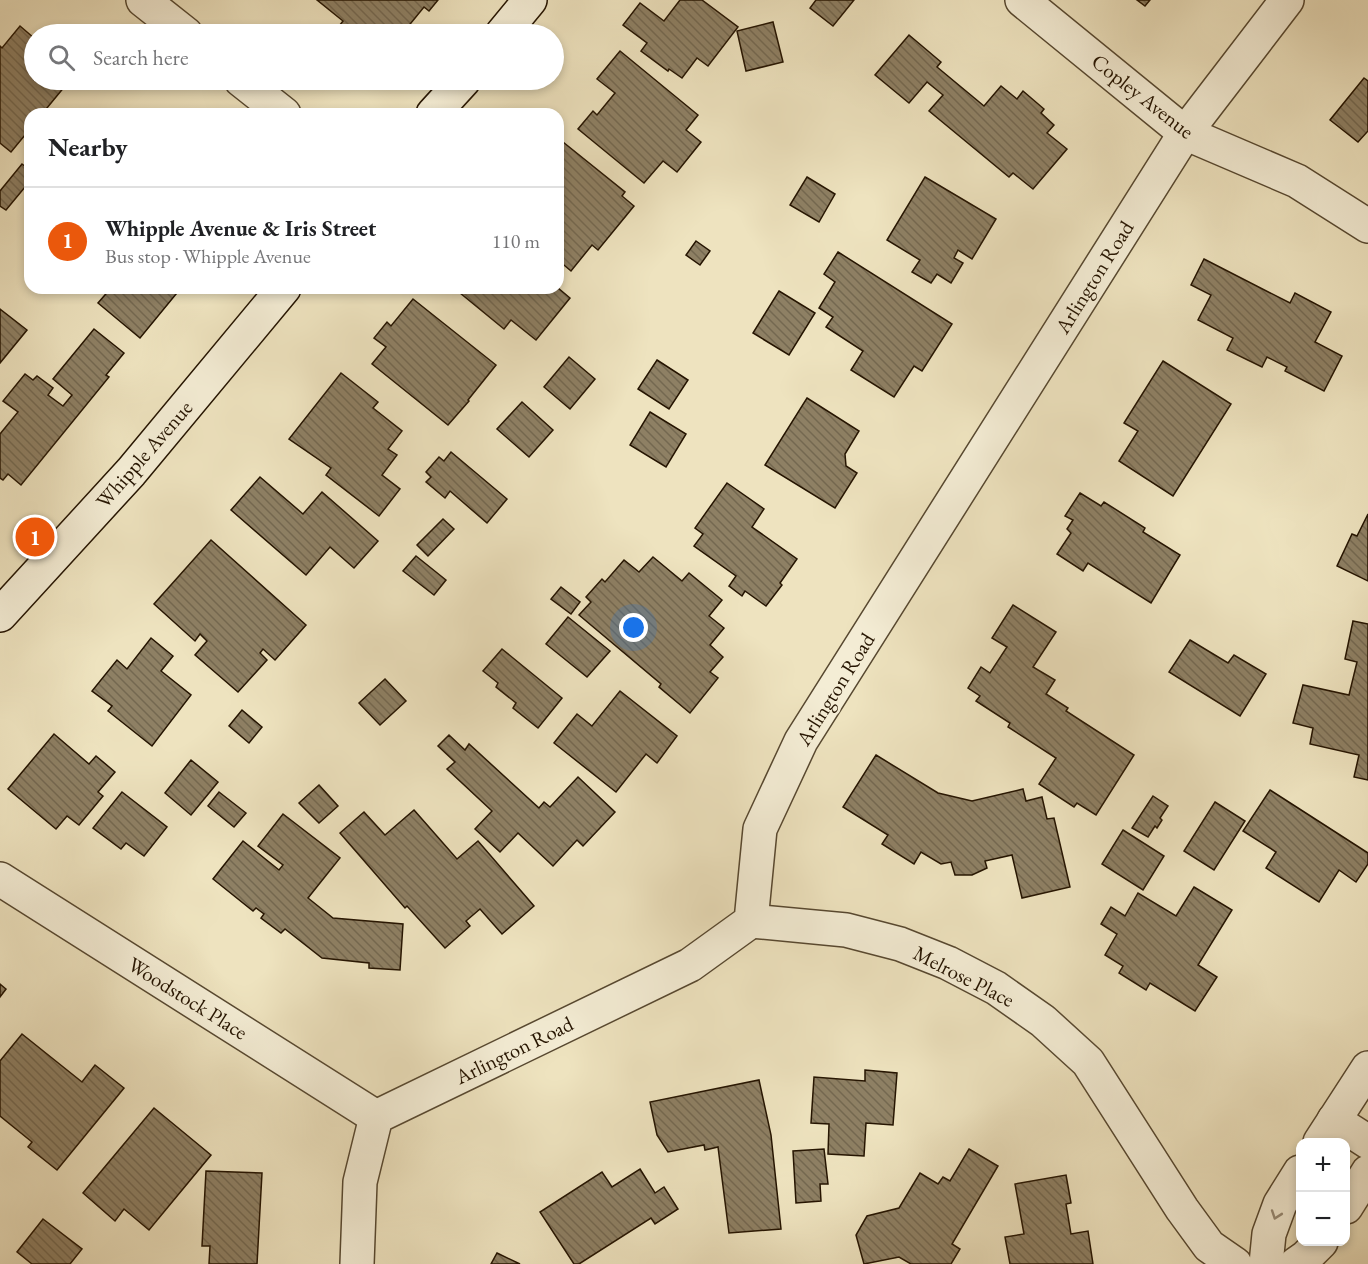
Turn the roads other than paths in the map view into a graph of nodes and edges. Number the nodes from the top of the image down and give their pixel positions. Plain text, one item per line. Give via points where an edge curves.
1 (143, 0) edge
2 (530, 0) edge
3 (1023, 0) edge
4 (1287, 0) edge
5 (173, 24) edge
6 (510, 24) edge
7 (254, 90) edge
8 (455, 90) edge
9 (276, 108) edge
10 (438, 108) edge
11 (1185, 133) junction
12 (1368, 226) edge
13 (279, 294) edge
14 (2, 609) edge
15 (0, 879) edge
16 (751, 921) junction
17 (1368, 1068) edge
18 (376, 1117) junction
19 (1327, 1131) edge
20 (1368, 1142) edge
21 (1368, 1172) edge
22 (1296, 1178) edge
23 (1350, 1201) edge
24 (1317, 1246) edge
25 (357, 1264) edge
26 (1235, 1264) edge
27 (1266, 1264) edge
28 (1296, 1264) edge

1 - 5 street
2 - 6 street
3 - 11 street, Copley Avenue
4 - 11 street, Arlington Road
7 - 9 street
8 - 10 street
11 - 12 street, Copley Avenue via 1297,181
11 - 16 street, Arlington Road via 801,741 760,829
13 - 14 street, Whipple Avenue via 131,472
15 - 18 street, Woodstock Place
16 - 18 street, Arlington Road via 690,965
16 - 26 street, Melrose Place via 846,930 900,944 996,988 1043,1021 1088,1062 1182,1209 1209,1246
17 - 19 street
18 - 25 street via 360,1182
19 - 20 street
21 - 23 street
22 -> 27 street via 1280,1204 1269,1234
24 - 28 street

